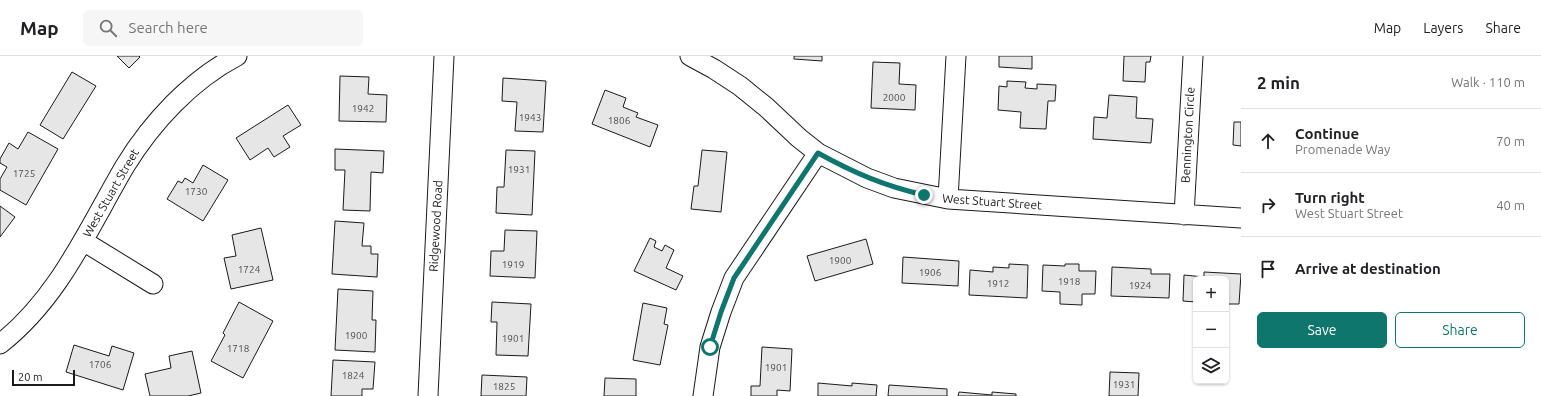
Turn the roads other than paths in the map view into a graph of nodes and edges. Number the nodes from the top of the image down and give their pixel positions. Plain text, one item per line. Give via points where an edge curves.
1 (444, 56) edge
2 (690, 56) edge
3 (956, 56) edge
4 (1193, 56) edge
5 (229, 58) edge
6 (715, 62) edge
7 (818, 153) junction
8 (948, 199) junction
9 (1184, 215) junction
10 (1241, 218) edge
11 (83, 241) junction
12 (153, 284) dead end
13 (0, 344) edge
14 (428, 396) edge
15 (703, 396) edge

1 - 14 street, Ridgewood Road
2 - 6 street, West Stuart Street
3 - 8 street
4 - 9 street, Bennington Circle
5 - 11 street, West Stuart Street via 172,105 146,135
6 - 7 street, West Stuart Street via 798,138
7 - 8 street, West Stuart Street via 887,186
7 - 15 street via 734,278 710,347
8 - 9 street, West Stuart Street
9 - 10 street, West Stuart Street
11 - 12 street
11 - 13 street, West Stuart Street via 40,306

